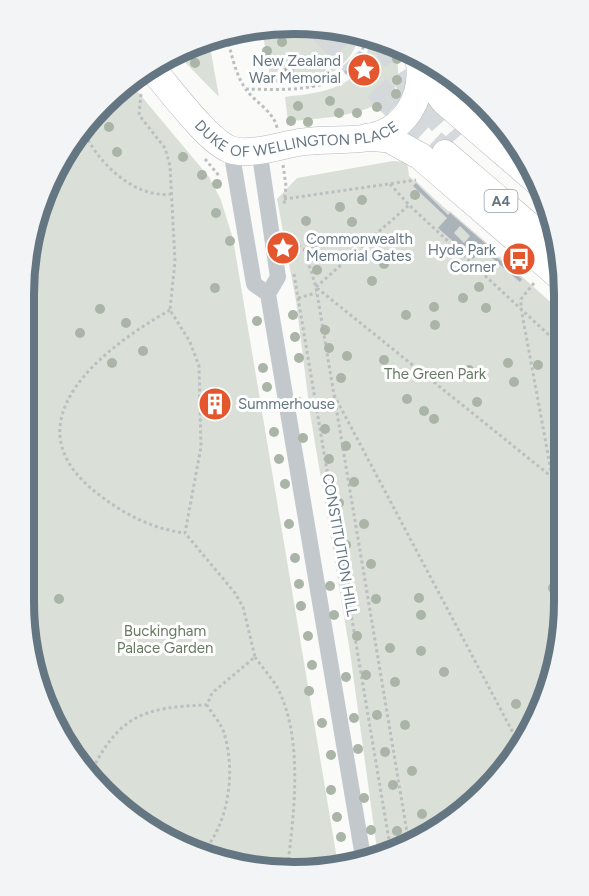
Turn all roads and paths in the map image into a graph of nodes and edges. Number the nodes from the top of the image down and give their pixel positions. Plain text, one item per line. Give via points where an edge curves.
1 (228, 43) edge
2 (363, 43) edge
3 (420, 67) edge
4 (424, 69) edge
5 (157, 74) edge
6 (246, 89) junction
7 (141, 94) dead end
8 (276, 120) dead end
9 (88, 137) edge
10 (368, 137) junction
11 (259, 149) junction
12 (231, 150) junction
13 (284, 166) dead end
14 (522, 168) edge
15 (422, 179) dead end
16 (390, 184) junction
17 (171, 194) junction
18 (409, 205) junction
19 (542, 215) edge
20 (549, 242) edge
21 (290, 250) dead end
22 (292, 262) dead end
23 (553, 271) edge
24 (534, 284) dead end
25 (316, 287) junction
26 (316, 293) junction
27 (268, 294) junction
28 (298, 297) junction
29 (521, 308) junction
30 (170, 310) junction
31 (554, 339) edge
32 (333, 393) junction
33 (552, 476) junction
34 (554, 483) edge
35 (184, 533) junction
36 (255, 657) junction
37 (207, 705) junction
38 (516, 738) edge
39 (94, 767) edge
40 (409, 835) edge
41 (390, 844) edge
42 (207, 846) edge
43 (362, 853) edge
44 (288, 862) edge

1 - 6 path
2 - 6 path via 356,64 327,83 291,89
3 - 10 highway, DUKE OF WELLINGTON PLACE / A4 via 421,87 411,109 394,126
4 - 14 highway, A4 via 444,101
5 - 12 highway, DUKE OF WELLINGTON PLACE via 216,141
6 - 8 path
7 - 17 path via 138,115 165,148
9 - 17 path via 102,160 117,174 155,196
10 - 11 highway, DUKE OF WELLINGTON PLACE / A4
10 - 23 highway, A4 via 410,148
11 - 12 highway, DUKE OF WELLINGTON PLACE / A4
11 - 27 street, CONSTITUTION HILL via 278,277
12 - 27 street, CONSTITUTION HILL via 254,284
13 - 16 path via 284,199
15 - 16 path
16 - 18 path
17 - 30 path via 175,261
18 - 25 path
18 - 29 path
19 - 20 main road, A4 via 450,146
21 - 25 path via 288,239 304,249
22 - 28 path, CONSTITUTION HILL
24 - 29 path via 521,299
25 - 26 path
25 - 33 path
26 - 28 path
26 - 32 path
27 - 43 street, CONSTITUTION HILL
28 - 41 path, CONSTITUTION HILL
29 - 31 path
29 - 33 path
30 - 35 path via 190,342 199,366 201,392 201,447
30 - 35 path via 130,332 89,369 64,406 60,428 65,460 78,479 135,518 161,530
32 - 38 path
32 - 40 path
33 - 34 path
35 - 36 path via 235,593 243,607
36 - 37 path via 212,693
36 - 44 path via 278,688 290,729 296,787
37 - 39 path via 152,709 129,722 108,742
37 - 42 path via 223,731 229,754 228,786 217,832

